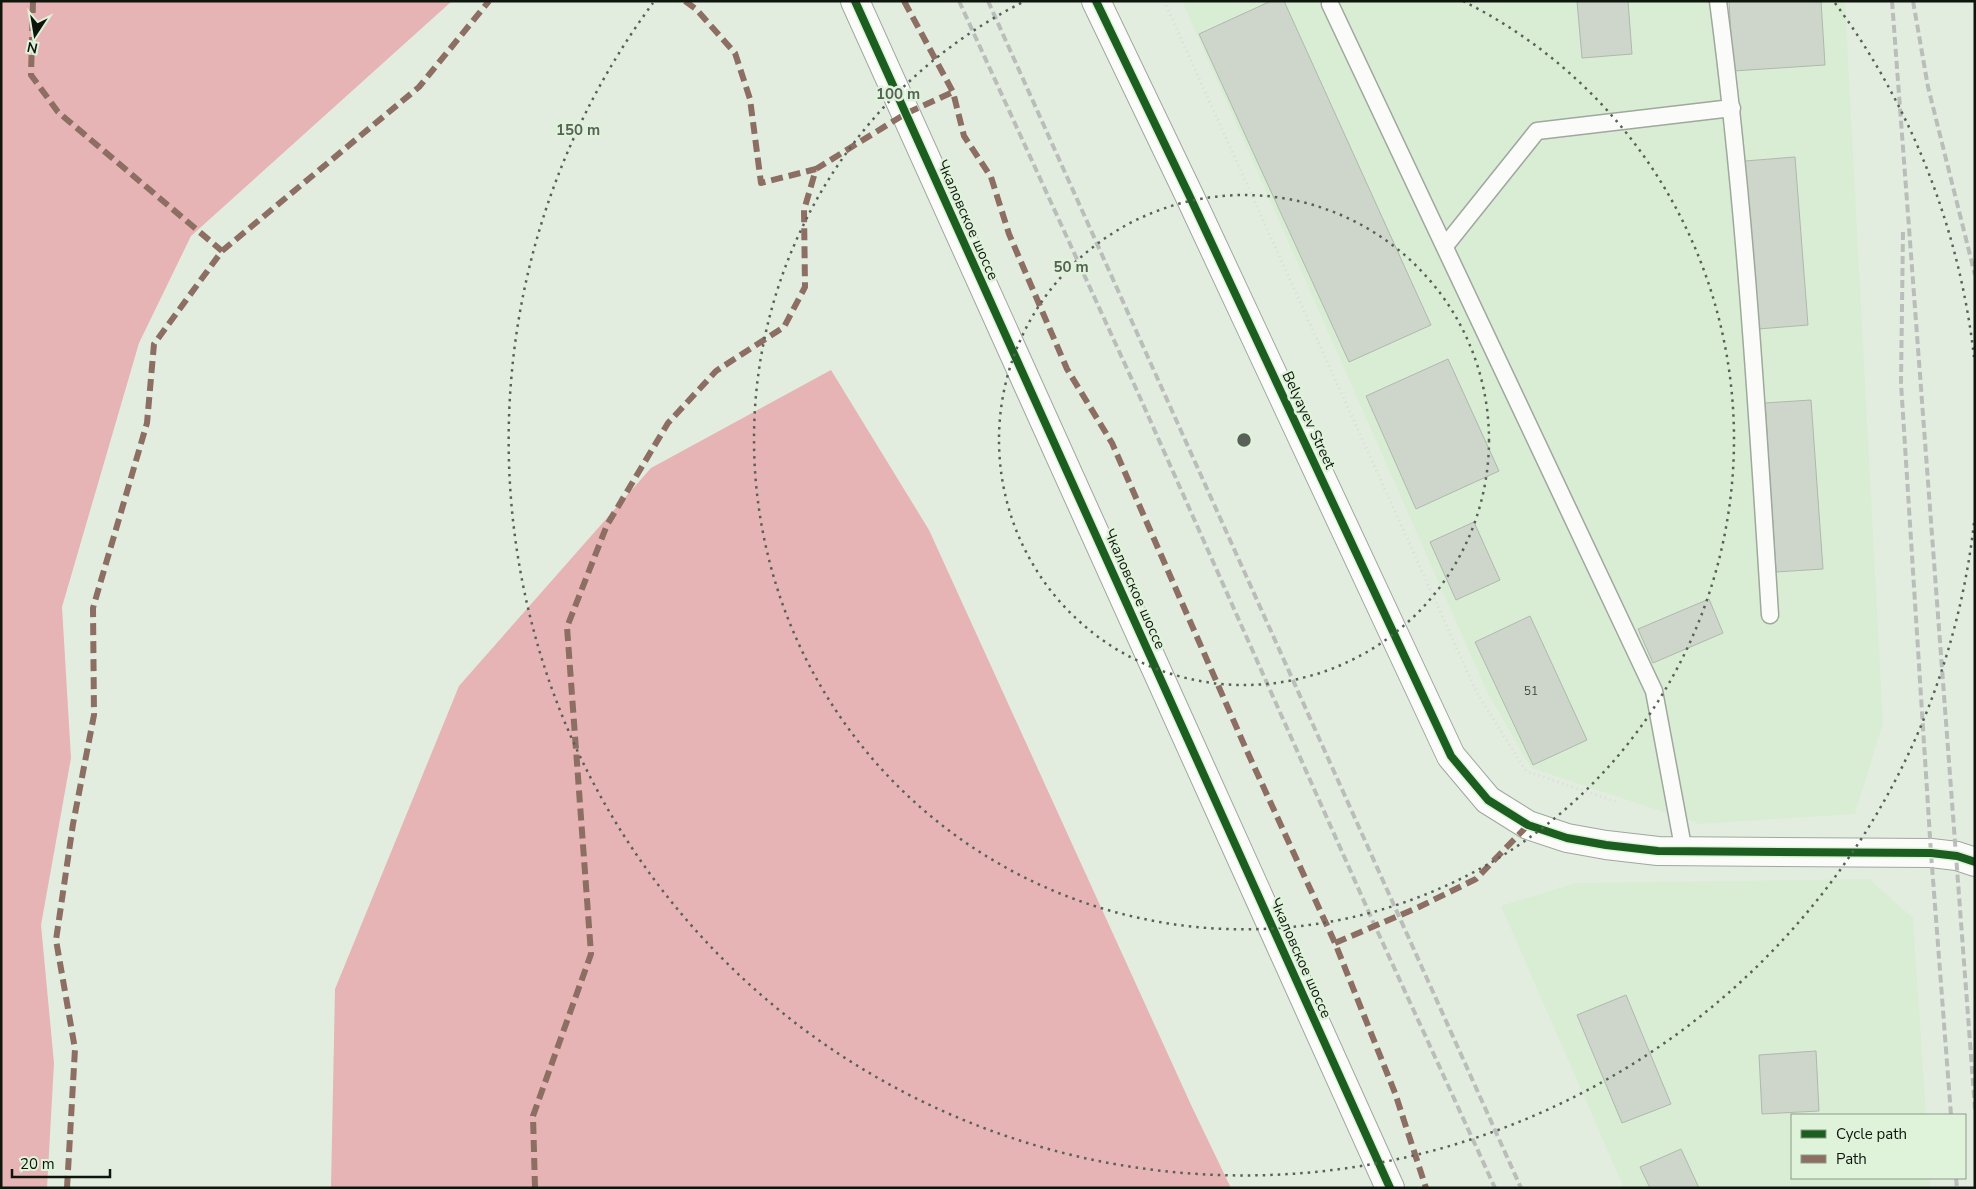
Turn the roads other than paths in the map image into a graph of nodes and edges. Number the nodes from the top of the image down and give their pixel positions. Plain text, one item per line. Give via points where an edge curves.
1 (855, 1) edge
2 (1096, 1) edge
3 (1718, 1) edge
4 (1330, 4) dead end
5 (1732, 108) junction
6 (1444, 246) junction
7 (1770, 615) dead end
8 (1684, 852) junction
9 (1975, 862) edge
10 (1390, 1188) edge

1 - 10 street, Чкаловское шоссе
2 - 8 street, Belyayev Street via 1451,756 1488,800 1528,825 1567,838 1606,845
3 - 5 lane
4 - 6 lane
5 - 6 lane via 1537,131
5 - 7 lane via 1755,375
6 - 8 lane via 1654,691
8 - 9 street, Belyayev Street via 1931,853

